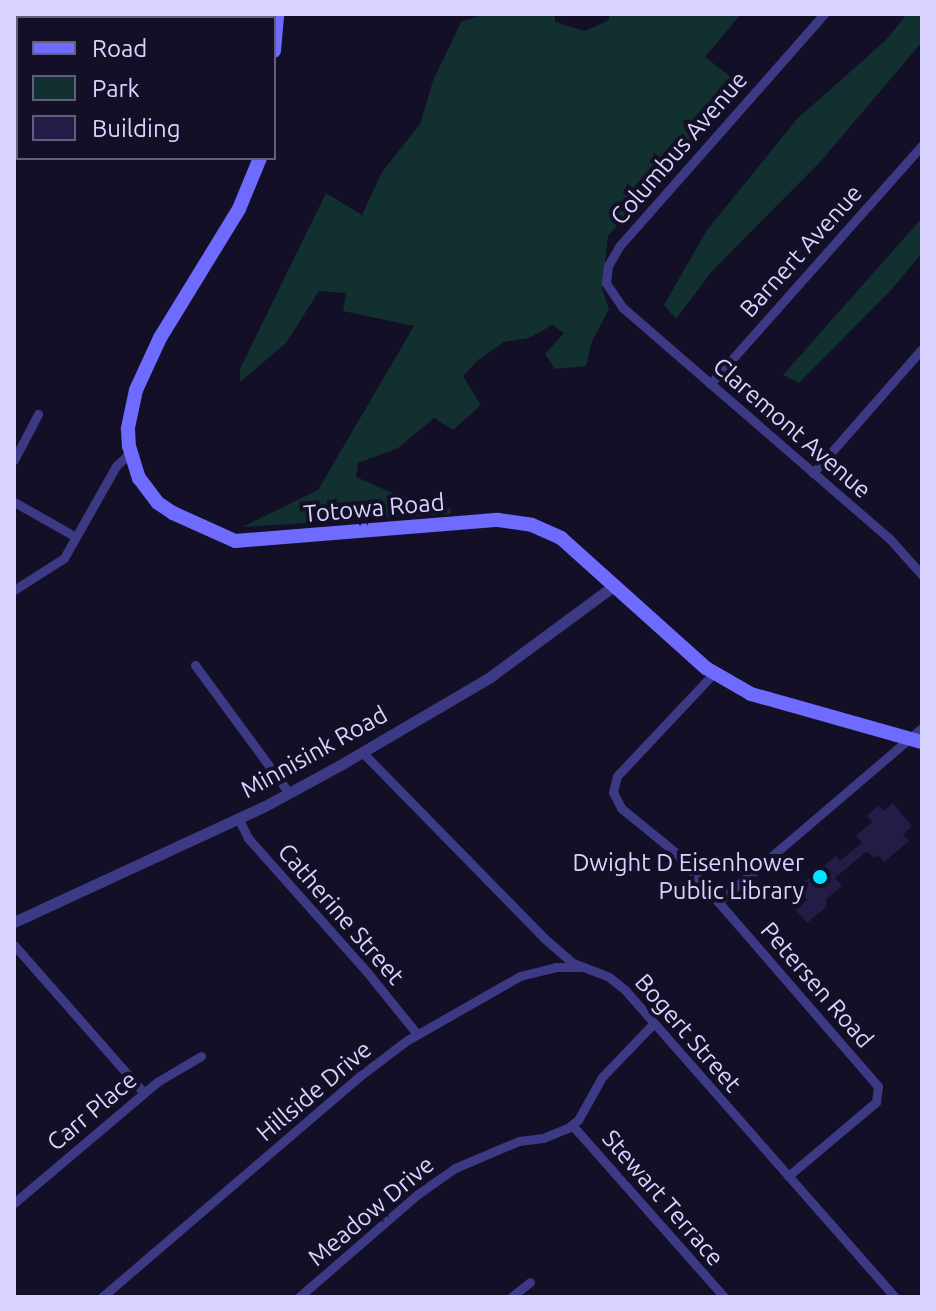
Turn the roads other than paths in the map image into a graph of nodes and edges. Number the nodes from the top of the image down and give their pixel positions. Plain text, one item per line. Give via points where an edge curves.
1 (824, 14) edge
2 (922, 145) edge
3 (259, 160) edge
4 (632, 315) joint
5 (922, 349) edge
6 (710, 384) junction
7 (38, 414) dead end
8 (130, 453) junction
9 (14, 460) edge
10 (813, 473) junction
11 (14, 502) edge
12 (76, 537) junction
13 (922, 575) edge
14 (615, 585) junction
15 (14, 590) edge
16 (195, 665) dead end
17 (714, 673) junction
18 (922, 728) edge
19 (916, 740) edge
20 (362, 752) junction
21 (289, 793) junction
22 (238, 818) junction
23 (718, 902) junction
24 (14, 922) edge
25 (14, 945) edge
26 (579, 967) junction
27 (654, 1023) junction
28 (417, 1034) junction
29 (201, 1056) dead end
30 (144, 1093) junction
31 (572, 1125) junction
32 (788, 1176) junction
33 (14, 1203) edge
34 (530, 1282) dead end
35 (102, 1297) edge
36 (299, 1297) edge
37 (511, 1297) edge
38 (724, 1297) edge
39 (895, 1297) edge

1 - 4 street, Columbus Avenue via 612,255 606,283
2 - 6 street, Barnert Avenue
3 - 8 main road, Totowa Road via 239,209 143,371 130,412
4 - 6 street, Claremont Avenue
5 - 10 street
6 - 10 street, Claremont Avenue
7 - 9 street
8 - 12 street via 116,466
8 - 14 main road, Totowa Road via 139,478 158,503 225,539 520,522 561,538
10 - 13 street, Claremont Avenue via 889,538
11 - 12 street
12 - 15 street via 64,558
14 - 17 main road, Totowa Road
14 - 20 street, Minnisink Road via 501,670
16 - 21 street
17 - 19 main road, Totowa Road via 751,694
17 - 23 street, Petersen Road via 617,776 613,792 621,808 663,840
18 - 19 street
19 - 23 street
20 - 21 street, Minnisink Road
20 - 26 street, Bogert Street via 544,938
21 - 22 street, Minnisink Road
22 - 24 street, Minnisink Road
22 - 28 street, Catherine Street via 248,838
23 - 32 street, Petersen Road via 878,1086 876,1102
25 - 30 street
26 - 27 street, Bogert Street via 617,983
26 - 28 street, Hillside Drive via 520,976
27 - 31 street via 602,1077
27 - 32 street, Bogert Street
28 - 35 street, Hillside Drive via 360,1076
29 - 30 street, Carr Place
30 - 33 street, Carr Place
31 - 36 street, Meadow Drive via 455,1168
31 - 38 street, Stewart Terrace
32 - 39 street, Bogert Street
34 - 37 street

